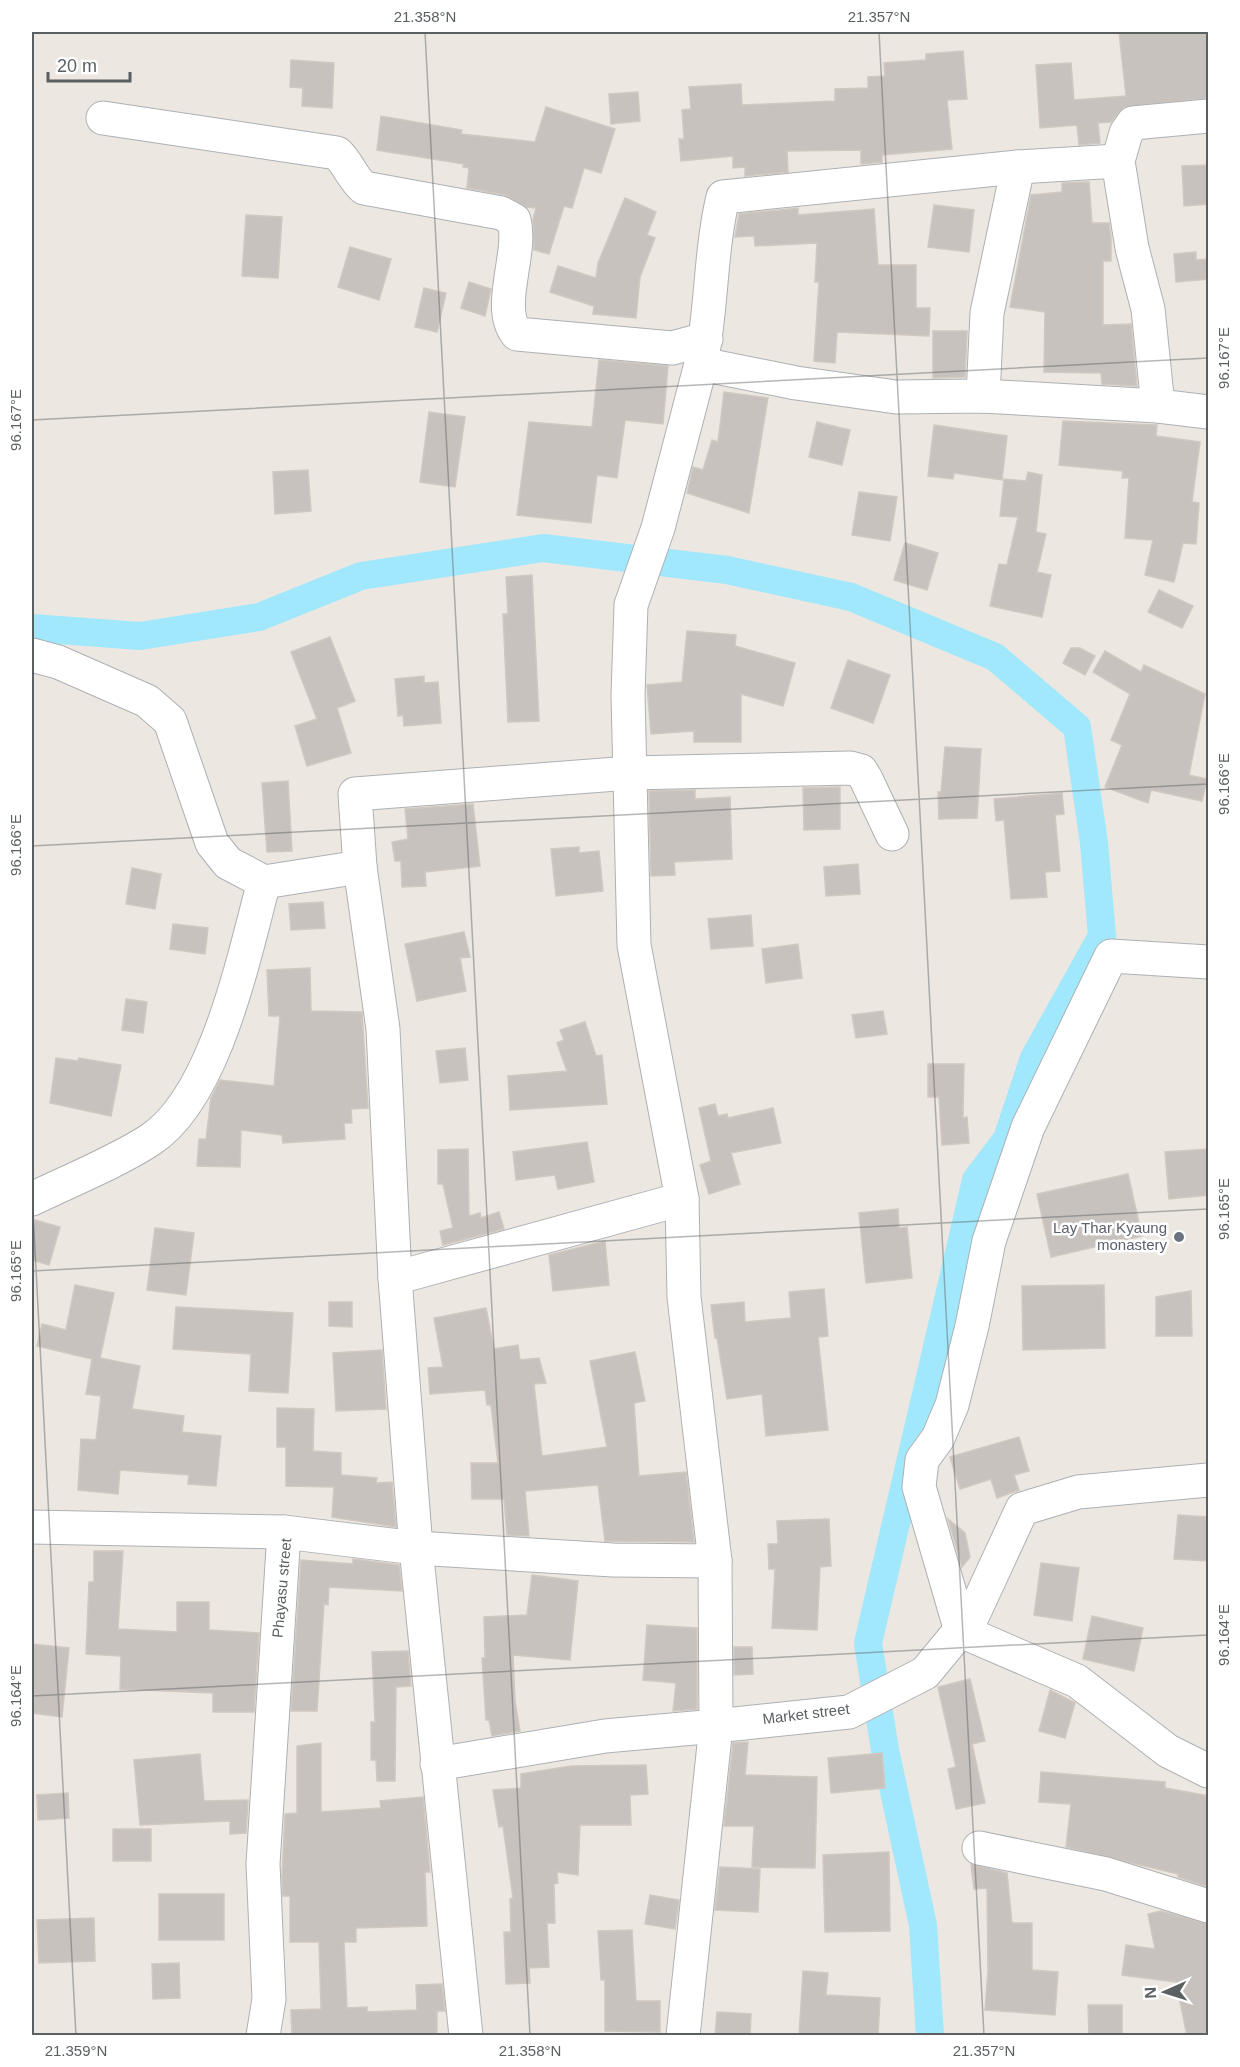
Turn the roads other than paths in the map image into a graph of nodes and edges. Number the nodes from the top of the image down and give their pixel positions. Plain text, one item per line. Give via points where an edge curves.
1 (1209, 116) edge
2 (103, 118) dead end
3 (1118, 161) junction
4 (1018, 167) junction
5 (703, 351) junction
6 (983, 396) junction
7 (1158, 406) junction
8 (1209, 412) edge
9 (32, 655) edge
10 (630, 773) junction
11 (892, 834) dead end
12 (360, 867) junction
13 (264, 882) junction
14 (1209, 962) edge
15 (32, 1199) edge
16 (682, 1199) junction
17 (395, 1278) junction
18 (1209, 1480) edge
19 (32, 1527) edge
20 (284, 1532) junction
21 (416, 1548) junction
22 (715, 1561) junction
23 (961, 1631) junction
24 (716, 1726) junction
25 (437, 1764) junction
26 (1209, 1771) edge
27 (979, 1848) dead end
28 (1209, 1906) edge
29 (263, 2036) edge
30 (466, 2036) edge
31 (683, 2036) edge

1 - 3 street via 1133,123
2 - 5 street via 337,153 364,188 501,213 514,220 517,233 508,312 511,326 518,334
3 - 4 street
3 - 7 street via 1132,248 1148,309
4 - 5 street via 723,197 714,236
4 - 6 street via 987,312
5 - 6 street via 796,383 896,397
5 - 10 street via 658,528 631,605
6 - 7 street
7 - 8 street
9 - 13 street via 58,662 147,701 170,721 212,843 228,863
10 - 11 street via 850,768 861,771
10 - 12 street via 355,795
10 - 16 street via 634,945
12 - 13 street
12 - 17 street via 383,1029
13 - 15 street via 221,1030 189,1101 151,1140
14 - 23 street via 1111,956 1028,1127 989,1241 952,1405 938,1438 922,1460 920,1487
16 - 17 street
16 - 22 street via 684,1297
17 - 21 street
18 - 23 street, Market street via 1078,1492 1022,1509 973,1615
19 - 20 street
20 - 21 street, Phayasu street
20 - 29 street, Phayasu street via 263,1864 269,1999
21 - 22 street, Phayasu street via 613,1560
21 - 25 street
22 - 24 street
23 - 24 street, Market street via 925,1673 849,1712
23 - 26 street via 1077,1681 1168,1751
24 - 25 street, Market street via 604,1736
24 - 31 street
25 - 30 street
27 - 28 street via 1106,1874

